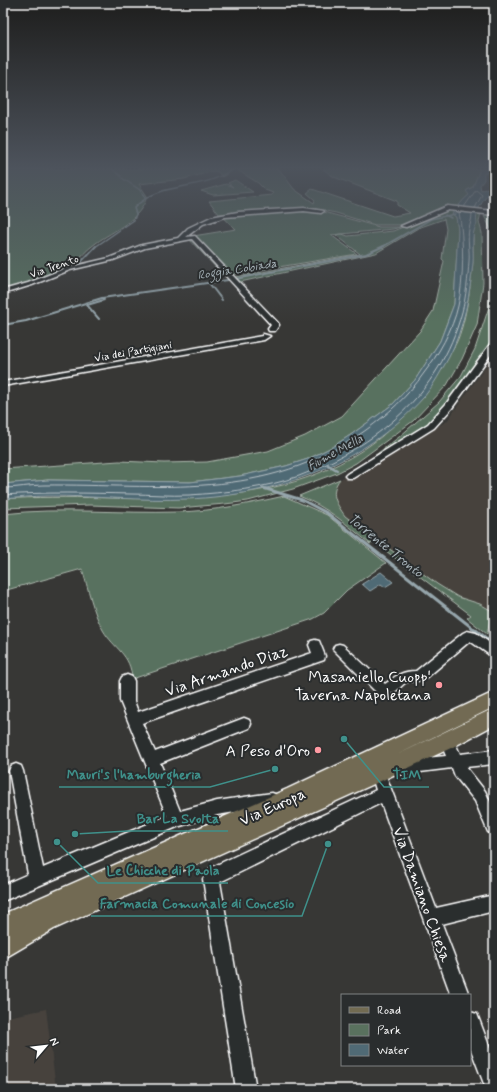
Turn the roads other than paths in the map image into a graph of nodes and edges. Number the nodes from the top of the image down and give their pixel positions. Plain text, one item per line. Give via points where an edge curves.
1 (209, 220) edge
2 (418, 220) edge
3 (404, 226) dead end
4 (180, 239) junction
5 (3, 292) edge
6 (494, 345) edge
7 (3, 384) edge
8 (350, 476) dead end
9 (315, 645) dead end
10 (339, 649) dead end
11 (494, 653) edge
12 (127, 681) dead end
13 (494, 699) edge
14 (494, 716) edge
15 (134, 720) junction
16 (244, 724) dead end
17 (447, 741) junction
18 (494, 757) edge
19 (151, 760) junction
20 (457, 762) junction
21 (16, 771) dead end
22 (382, 771) junction
23 (385, 793) junction
24 (294, 796) junction
25 (176, 820) junction
26 (494, 827) edge
27 (37, 879) junction
28 (3, 893) edge
29 (494, 903) edge
30 (432, 918) junction
31 (3, 925) edge
32 (3, 948) edge
33 (460, 994) edge
34 (471, 1024) edge
35 (494, 1085) edge
36 (246, 1089) edge

1 - 4 street via 191,226
2 - 3 street
4 - 5 street, Via Trento via 144,246 111,259 68,269
4 - 7 street, Via dei Partigiani via 193,237 275,325 272,329 262,331 266,336 264,338
6 - 8 street via 431,426
9 - 15 street, Via Armando Diaz via 319,656
10 - 11 street via 383,690 388,690 402,678 419,676 467,636 472,636
12 - 15 street via 127,701
13 - 24 main road, Via Europa
14 - 17 main road, Via Europa
15 - 19 street
16 - 19 street
17 - 20 street
17 - 22 main road, Via Europa
18 - 20 street
19 - 25 street
20 - 22 street
20 - 26 street via 480,796
21 - 27 street
22 - 23 street
22 - 32 main road, Via Europa via 46,921
23 - 30 street, Via Damiano Chiesa
23 - 36 street via 213,876 211,881
24 - 25 street via 218,808
24 - 31 main road, Via Europa
25 - 27 street
27 - 28 street
29 - 30 street
30 - 33 street, Via Damiano Chiesa
34 - 35 street

